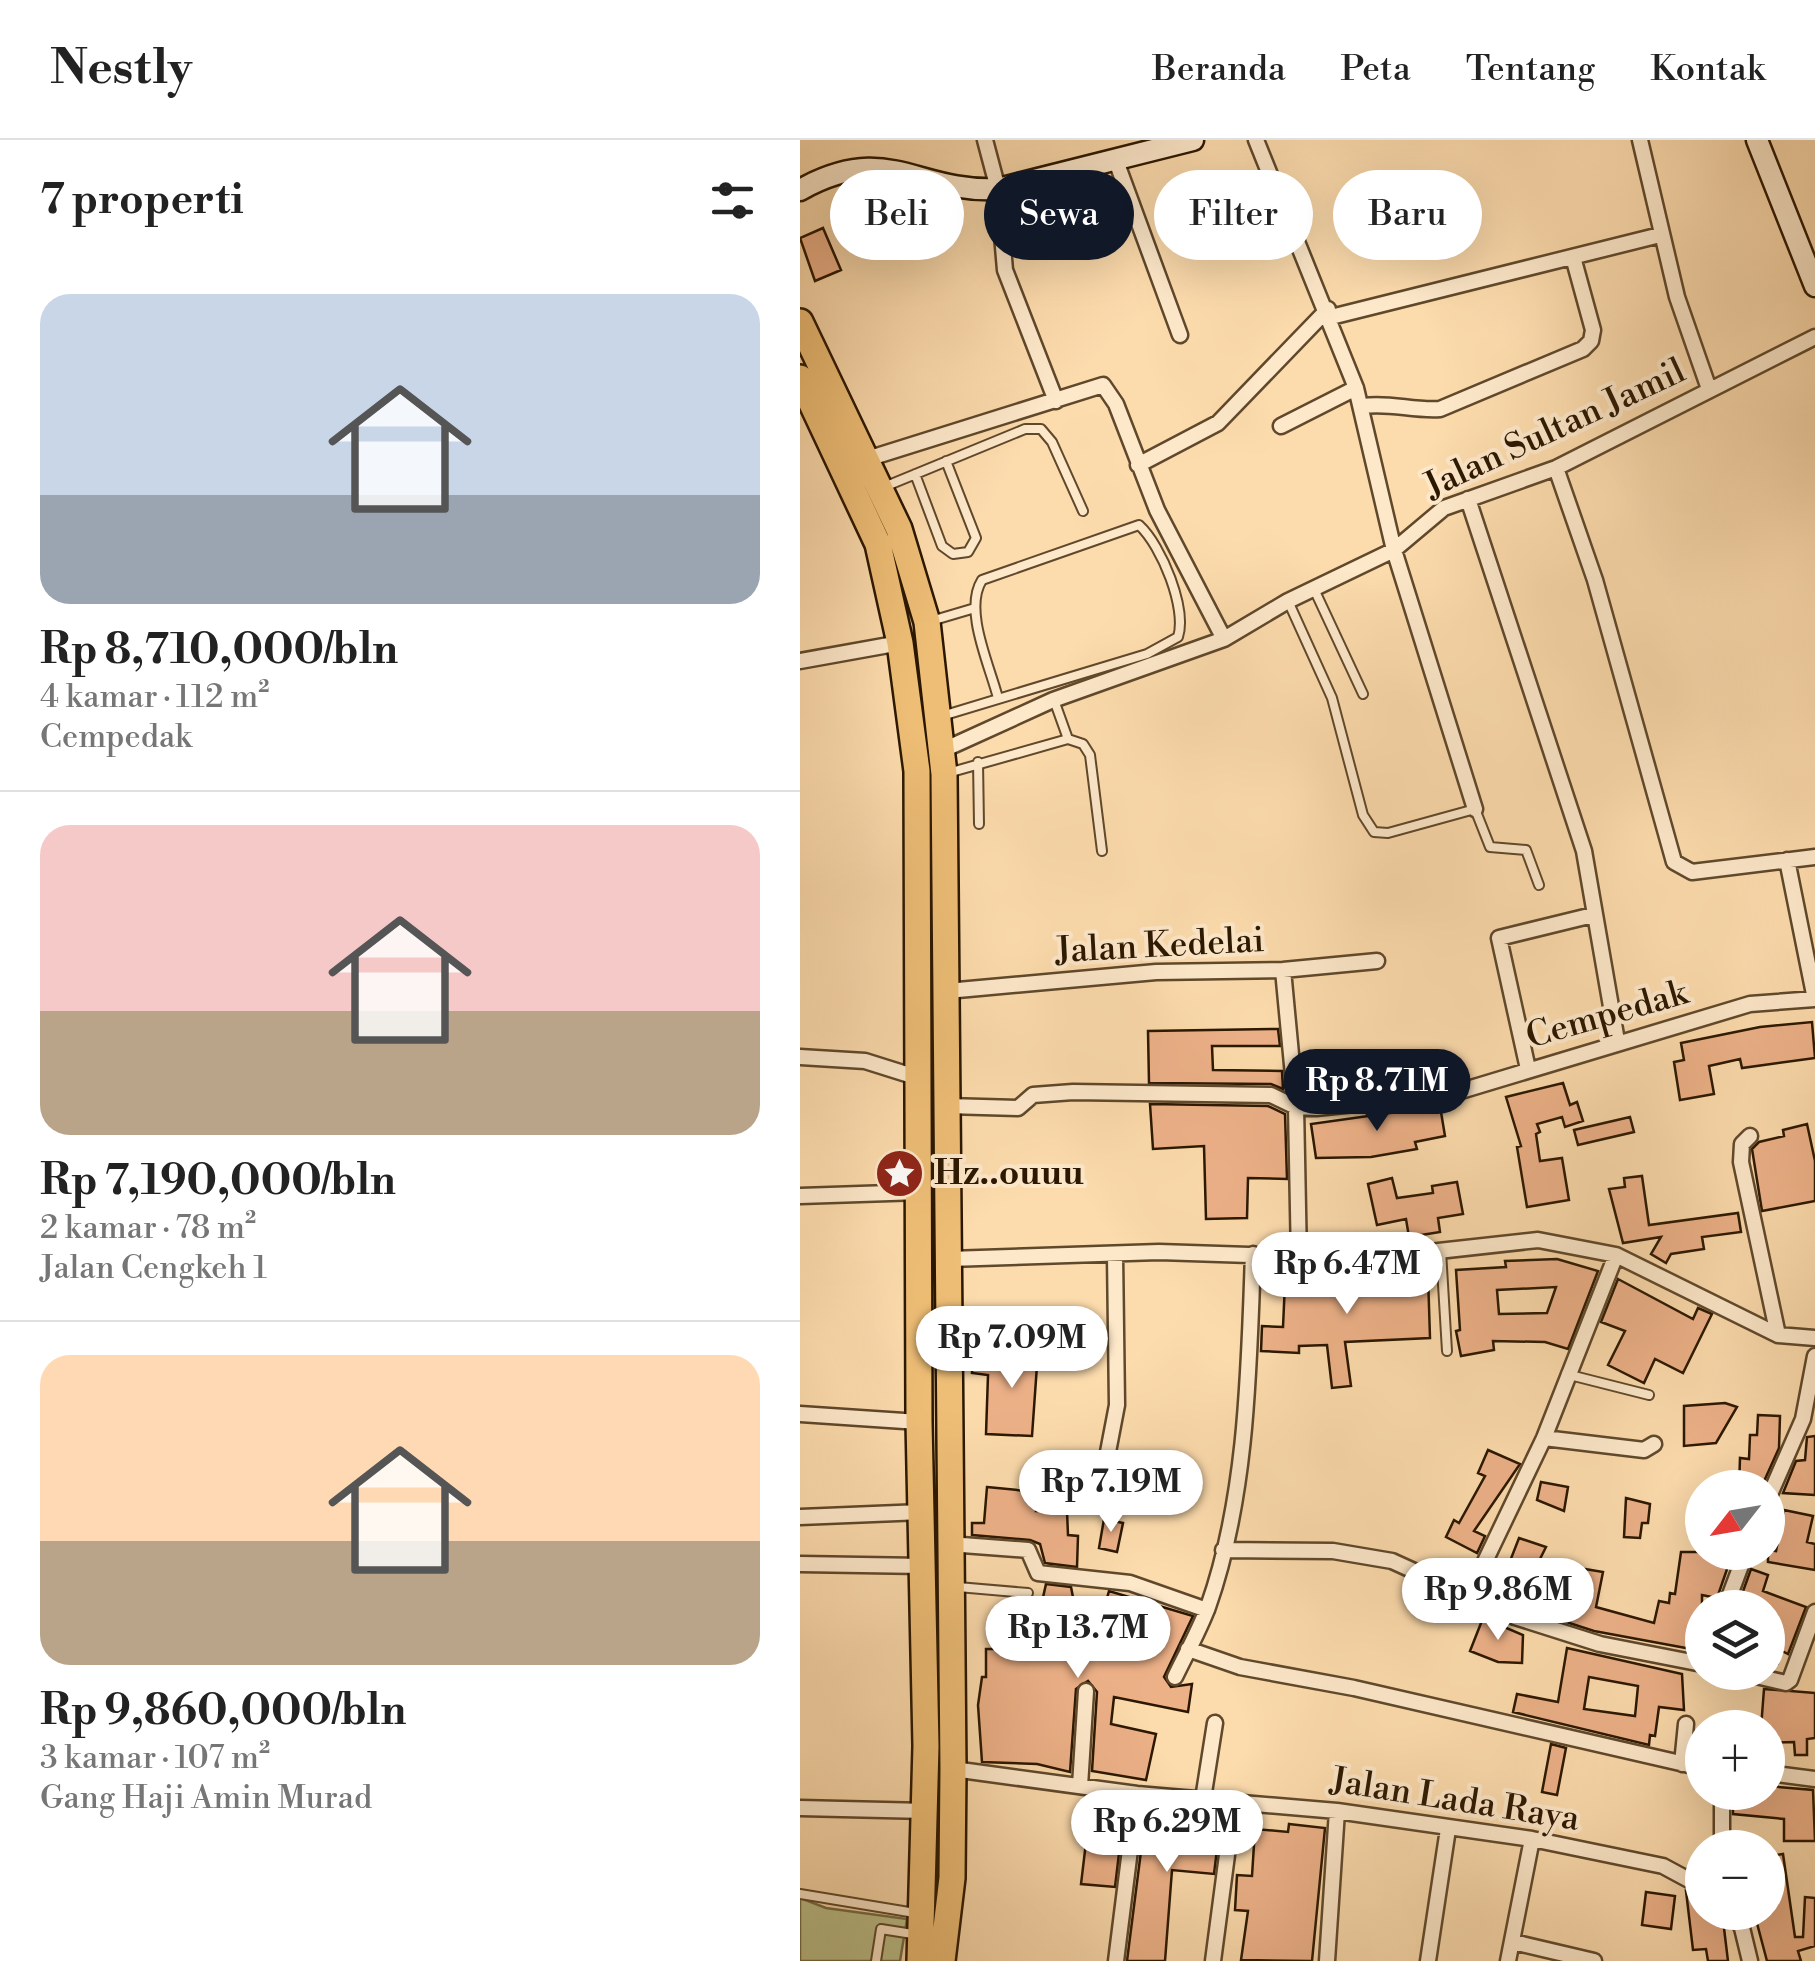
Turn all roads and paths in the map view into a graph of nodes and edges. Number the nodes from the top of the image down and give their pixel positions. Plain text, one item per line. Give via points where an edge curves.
1 (986, 140) edge
2 (1192, 140) edge
3 (1256, 140) edge
4 (1640, 140) edge
5 (1757, 140) edge
6 (1116, 161) junction
7 (993, 170) edge
8 (1078, 170) edge
9 (800, 190) edge
10 (984, 190) edge
11 (1660, 235) junction
12 (1573, 257) junction
13 (1004, 260) edge
14 (1815, 286) edge
15 (1329, 313) junction
16 (800, 322) edge
17 (1180, 335) dead end
18 (1815, 337) edge
19 (800, 378) edge
20 (1356, 388) junction
21 (1709, 389) junction
22 (1056, 401) junction
23 (1362, 406) junction
24 (1281, 426) dead end
25 (868, 459) junction
26 (946, 460) junction
27 (1138, 465) junction
28 (1556, 468) junction
29 (915, 474) junction
30 (882, 488) junction
31 (1468, 500) junction
32 (1082, 510) dead end
33 (1394, 550) junction
34 (1314, 589) junction
35 (1288, 601) junction
36 (974, 608) junction
37 (927, 622) junction
38 (1224, 638) junction
39 (900, 643) junction
40 (800, 661) edge
41 (1363, 694) dead end
42 (998, 698) junction
43 (1053, 700) junction
44 (938, 718) junction
45 (1068, 739) junction
46 (978, 762) junction
47 (943, 763) junction
48 (1475, 809) junction
49 (979, 824) dead end
50 (1102, 851) dead end
51 (1815, 857) edge
52 (1787, 860) junction
53 (1539, 885) dead end
54 (1593, 915) junction
55 (1377, 961) dead end
56 (1283, 970) junction
57 (947, 991) junction
58 (1815, 999) edge
59 (1617, 1041) junction
60 (800, 1058) edge
61 (1528, 1069) junction
62 (920, 1078) junction
63 (947, 1106) junction
64 (1296, 1107) junction
65 (1750, 1136) dead end
66 (920, 1192) junction
67 (800, 1196) edge
68 (1441, 1251) junction
69 (1254, 1254) junction
70 (1114, 1255) junction
71 (1616, 1256) junction
72 (949, 1260) junction
73 (1299, 1260) junction
74 (1778, 1335) junction
75 (1815, 1338) edge
76 (1446, 1351) dead end
77 (1815, 1356) edge
78 (1566, 1374) junction
79 (1649, 1395) dead end
80 (800, 1414) edge
81 (919, 1422) junction
82 (947, 1423) junction
83 (1544, 1438) junction
84 (1654, 1444) dead end
85 (1108, 1452) dead end
86 (920, 1456) junction
87 (948, 1457) junction
88 (1780, 1470) edge
89 (922, 1512) junction
90 (800, 1517) edge
91 (949, 1544) junction
92 (1223, 1550) junction
93 (800, 1564) edge
94 (923, 1566) junction
95 (950, 1587) junction
96 (1028, 1592) dead end
97 (1469, 1595) junction
98 (1207, 1610) junction
99 (1815, 1612) edge
100 (1188, 1649) junction
101 (1685, 1661) edge
102 (1175, 1677) dead end
103 (1785, 1683) edge
104 (1086, 1691) dead end
105 (1215, 1722) dead end
106 (1685, 1734) edge
107 (1682, 1764) junction
108 (1685, 1765) edge
109 (953, 1769) junction
110 (1785, 1775) edge
111 (1815, 1779) edge
112 (1080, 1786) junction
113 (1137, 1794) junction
114 (1204, 1800) junction
115 (1234, 1802) junction
116 (800, 1808) edge
117 (1337, 1810) junction
118 (926, 1811) junction
119 (1448, 1829) junction
120 (1532, 1839) junction
121 (1685, 1877) edge
122 (800, 1894) edge
123 (1742, 1930) edge
124 (1514, 1942) junction
125 (929, 1947) edge
126 (876, 1961) edge
127 (1116, 1961) edge
128 (1213, 1961) edge
129 (1327, 1961) edge
130 (1428, 1961) edge
131 (1508, 1961) edge
132 (1594, 1961) edge
133 (1750, 1961) edge

1 - 7 street
2 - 6 street
3 - 15 street
4 - 11 street
5 - 14 street
6 - 8 street
6 - 17 street
9 - 10 street via 835,172 876,166
11 - 12 street
11 - 21 street
12 - 15 street
12 - 23 street, Jalan Sultan Jamil via 1594,330 1583,348 1440,408
13 - 22 street
15 - 20 street
15 - 27 street via 1218,423
16 - 25 highway
18 - 21 street, Jalan Sultan Jamil
19 - 39 highway via 878,544
20 - 23 street
20 - 24 street
21 - 28 street, Jalan Sultan Jamil
22 - 25 street
22 - 27 street via 1097,384 1108,388
23 - 33 street
25 - 30 highway
26 - 29 lane
26 - 29 lane via 976,538 968,552 952,554 942,546
26 - 32 lane via 1040,428
27 - 38 street
28 - 31 street, Jalan Sultan Jamil
28 - 52 street via 1595,580 1674,862 1692,872
29 - 30 lane
30 - 37 highway
31 - 33 street, Jalan Sultan Jamil via 1436,512
31 - 54 street via 1584,851
33 - 34 street, Jalan Sultan Jamil
33 - 48 street
34 - 35 street, Jalan Sultan Jamil
34 - 41 lane
35 - 38 street, Jalan Sultan Jamil
35 - 48 lane via 1332,698 1362,814 1374,832
36 - 37 lane
36 - 42 lane
36 - 42 lane via 982,580 1139,525 1152,536 1184,618 1178,637 1148,654
37 - 44 highway
38 - 43 street, Jalan Sultan Jamil
39 - 40 street
39 - 62 highway via 917,772
42 - 44 lane
43 - 45 lane
43 - 47 street, Jalan Sultan Jamil
44 - 47 highway
45 - 46 lane
45 - 50 lane via 1090,755
46 - 47 lane
46 - 49 lane
47 - 57 highway
48 - 53 lane via 1490,847 1522,847
51 - 52 street
52 - 58 street
54 - 59 street
54 - 61 street via 1499,938
55 - 56 street, Jalan Kedelai
56 - 57 street, Jalan Kedelai via 1156,972
56 - 64 street
57 - 63 highway
58 - 59 street, Cempedak via 1750,1004
59 - 61 street, Cempedak
60 - 62 street via 865,1061
61 - 64 street, Cempedak via 1450,1094
62 - 66 highway
63 - 64 street, Cempedak via 1018,1108 1033,1095 1073,1092 1271,1095
63 - 72 highway
64 - 73 street
65 - 74 street via 1741,1162
66 - 67 street
66 - 81 highway
68 - 71 street via 1538,1240
68 - 73 street
68 - 76 lane
69 - 70 street
69 - 73 street
69 - 92 street via 1246,1394
70 - 72 street
70 - 85 street via 1117,1406
71 - 74 street
71 - 78 street
72 - 82 highway
74 - 75 street
77 - 88 street via 1802,1419
78 - 79 lane
78 - 83 street
80 - 81 street
81 - 82 highway
81 - 86 highway
82 - 87 highway
83 - 84 street via 1644,1450
83 - 97 street
86 - 87 highway
86 - 89 highway
87 - 91 highway
89 - 90 street
89 - 94 highway
91 - 95 highway
91 - 98 street via 1028,1550 1038,1573 1130,1583
92 - 97 street via 1334,1551 1392,1561
92 - 98 street
93 - 94 street
94 - 118 highway
95 - 96 lane
95 - 109 highway
97 - 101 street via 1600,1644
98 - 100 street
99 - 103 street
100 - 102 street
100 - 107 street via 1240,1667
104 - 112 street
105 - 114 street
106 - 107 street
107 - 108 street
109 - 112 street, Jalan Lada Raya
109 - 125 highway via 952,1878
110 - 111 street
112 - 113 street, Jalan Lada Raya
113 - 114 street, Jalan Lada Raya
113 - 127 street
114 - 115 street, Jalan Lada Raya
115 - 117 street, Jalan Lada Raya
115 - 128 street
116 - 118 street
117 - 119 street, Jalan Lada Raya
117 - 129 street
118 - 125 highway
119 - 120 street, Jalan Lada Raya
119 - 130 street
120 - 121 street, Jalan Lada Raya via 1663,1866
120 - 124 street
122 - 125 lane
123 - 133 street
124 - 131 street
124 - 132 street
125 - 126 lane via 881,1929

